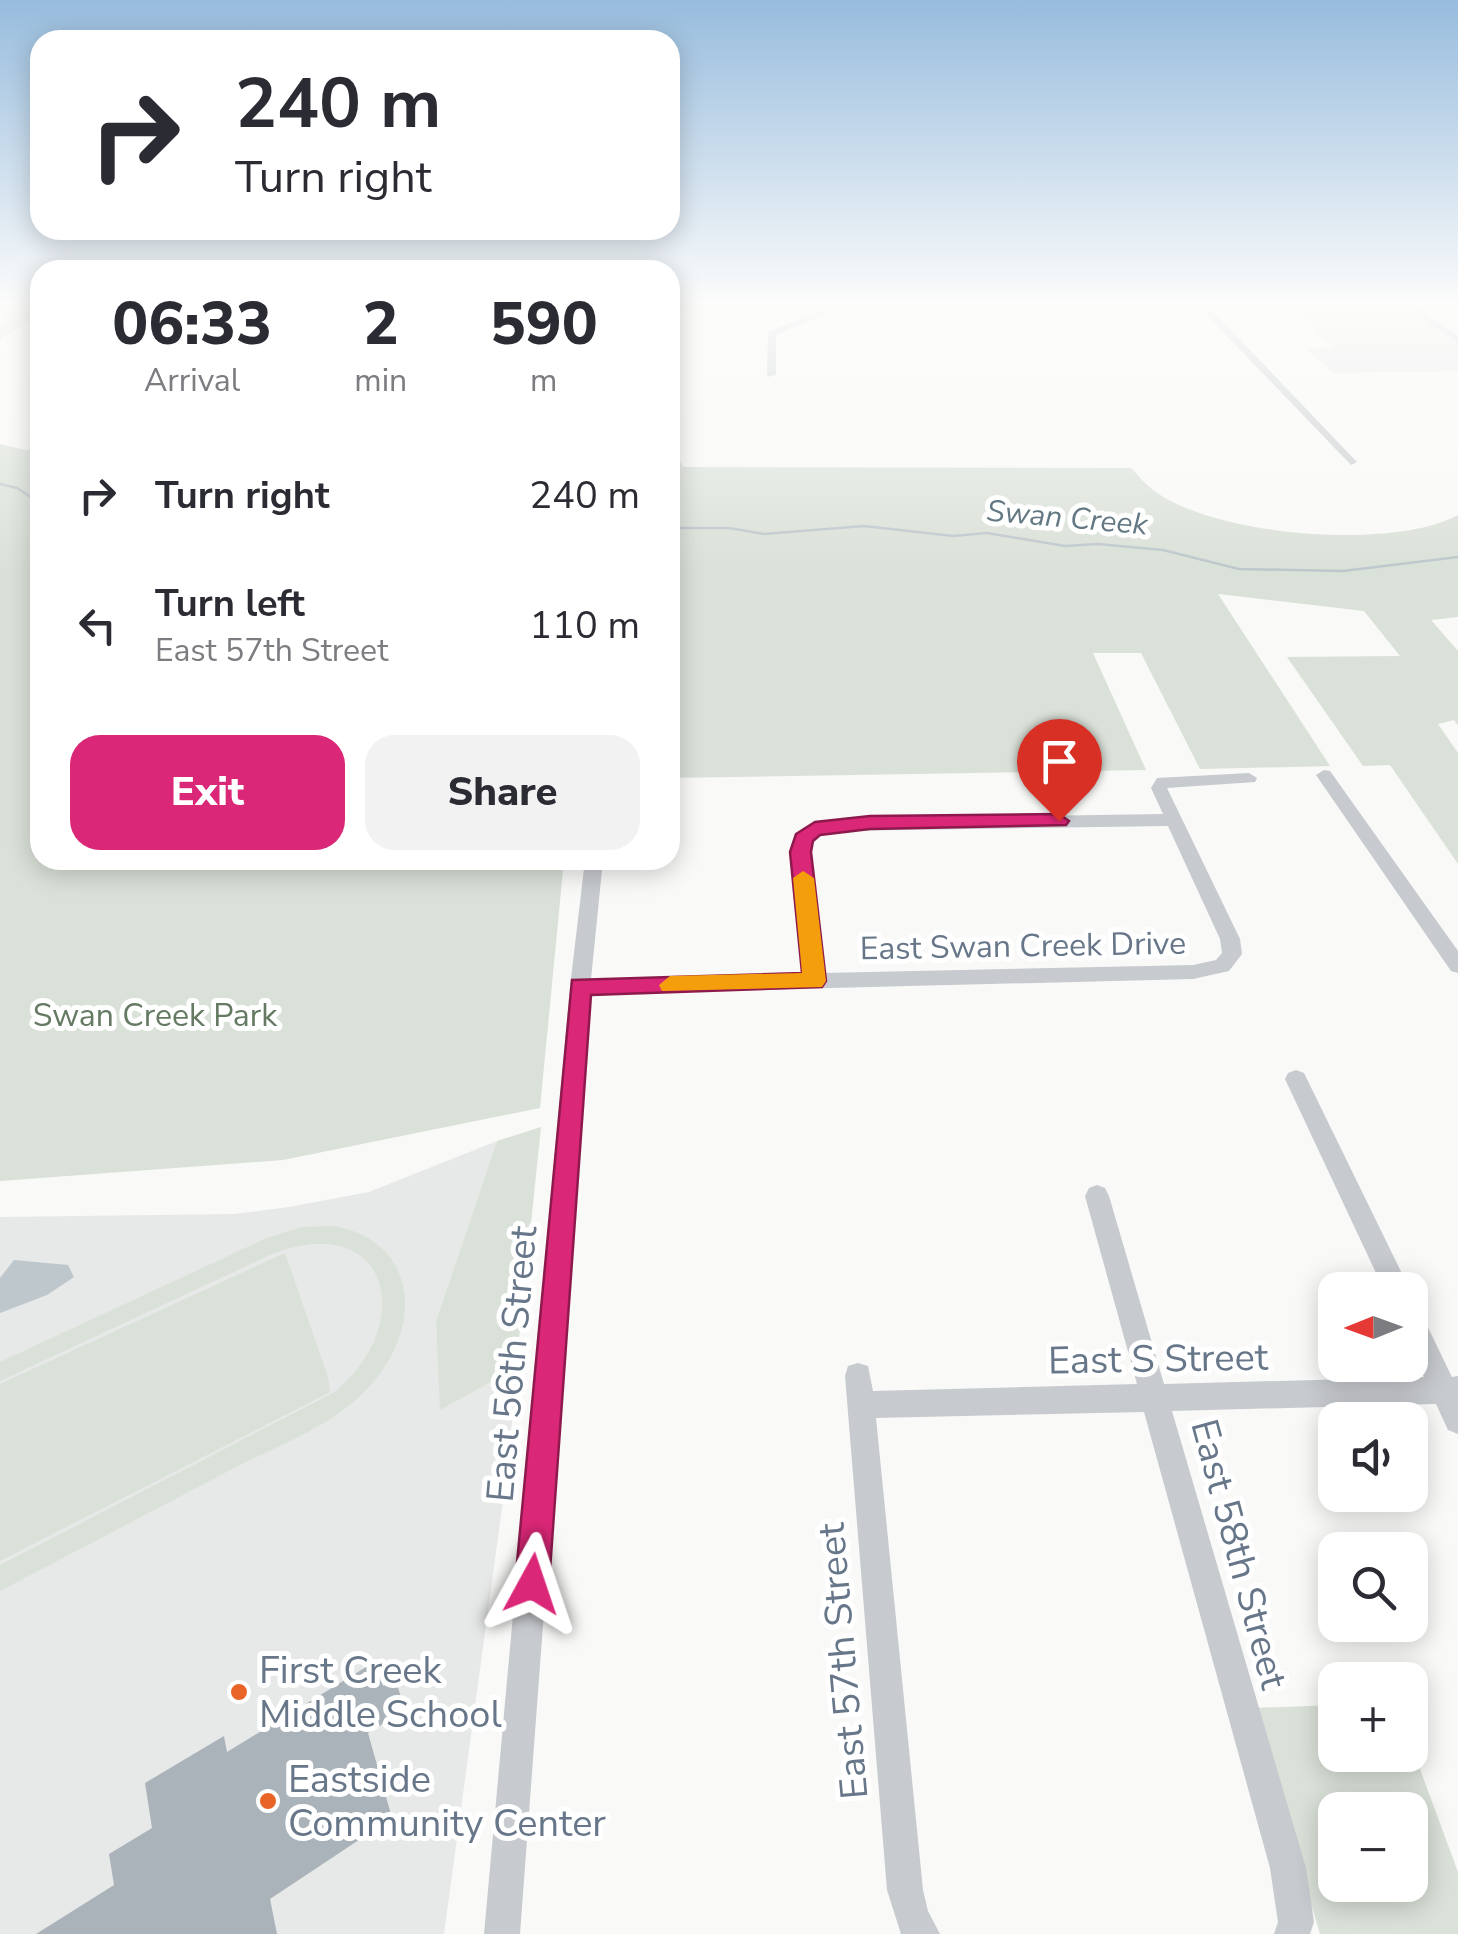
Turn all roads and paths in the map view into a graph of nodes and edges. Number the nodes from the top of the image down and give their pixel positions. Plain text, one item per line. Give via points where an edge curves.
1 (1285, 392) edge
2 (1351, 462) dead end
3 (1324, 776) dead end
4 (1249, 778) dead end
5 (1173, 820) junction
6 (593, 870) edge
7 (1458, 966) edge
8 (814, 981) junction
9 (580, 986) junction
10 (1296, 1079) dead end
11 (1097, 1196) dead end
12 (1387, 1272) edge
13 (1428, 1350) edge
14 (859, 1390) joint
15 (1451, 1390) edge
16 (1154, 1398) junction
17 (1458, 1420) edge
18 (502, 1934) edge
19 (922, 1934) edge
20 (1292, 1934) edge

1 - 2 street
3 - 7 street
4 - 5 street via 1165,782 1159,788
5 - 8 street via 815,829 801,852
5 - 8 street, East Swan Creek Drive via 1230,939 1226,963 1200,972
6 - 9 street, East 56th Street
8 - 9 street, East Swan Creek Drive
9 - 18 street, East 56th Street
10 - 12 street
11 - 16 street, East 58th Street
13 - 15 street
14 - 16 street, East S Street
14 - 19 street, East 57th Street via 906,1890
15 - 16 street, East S Street
15 - 17 street
16 - 20 street, East 58th Street via 1288,1868

